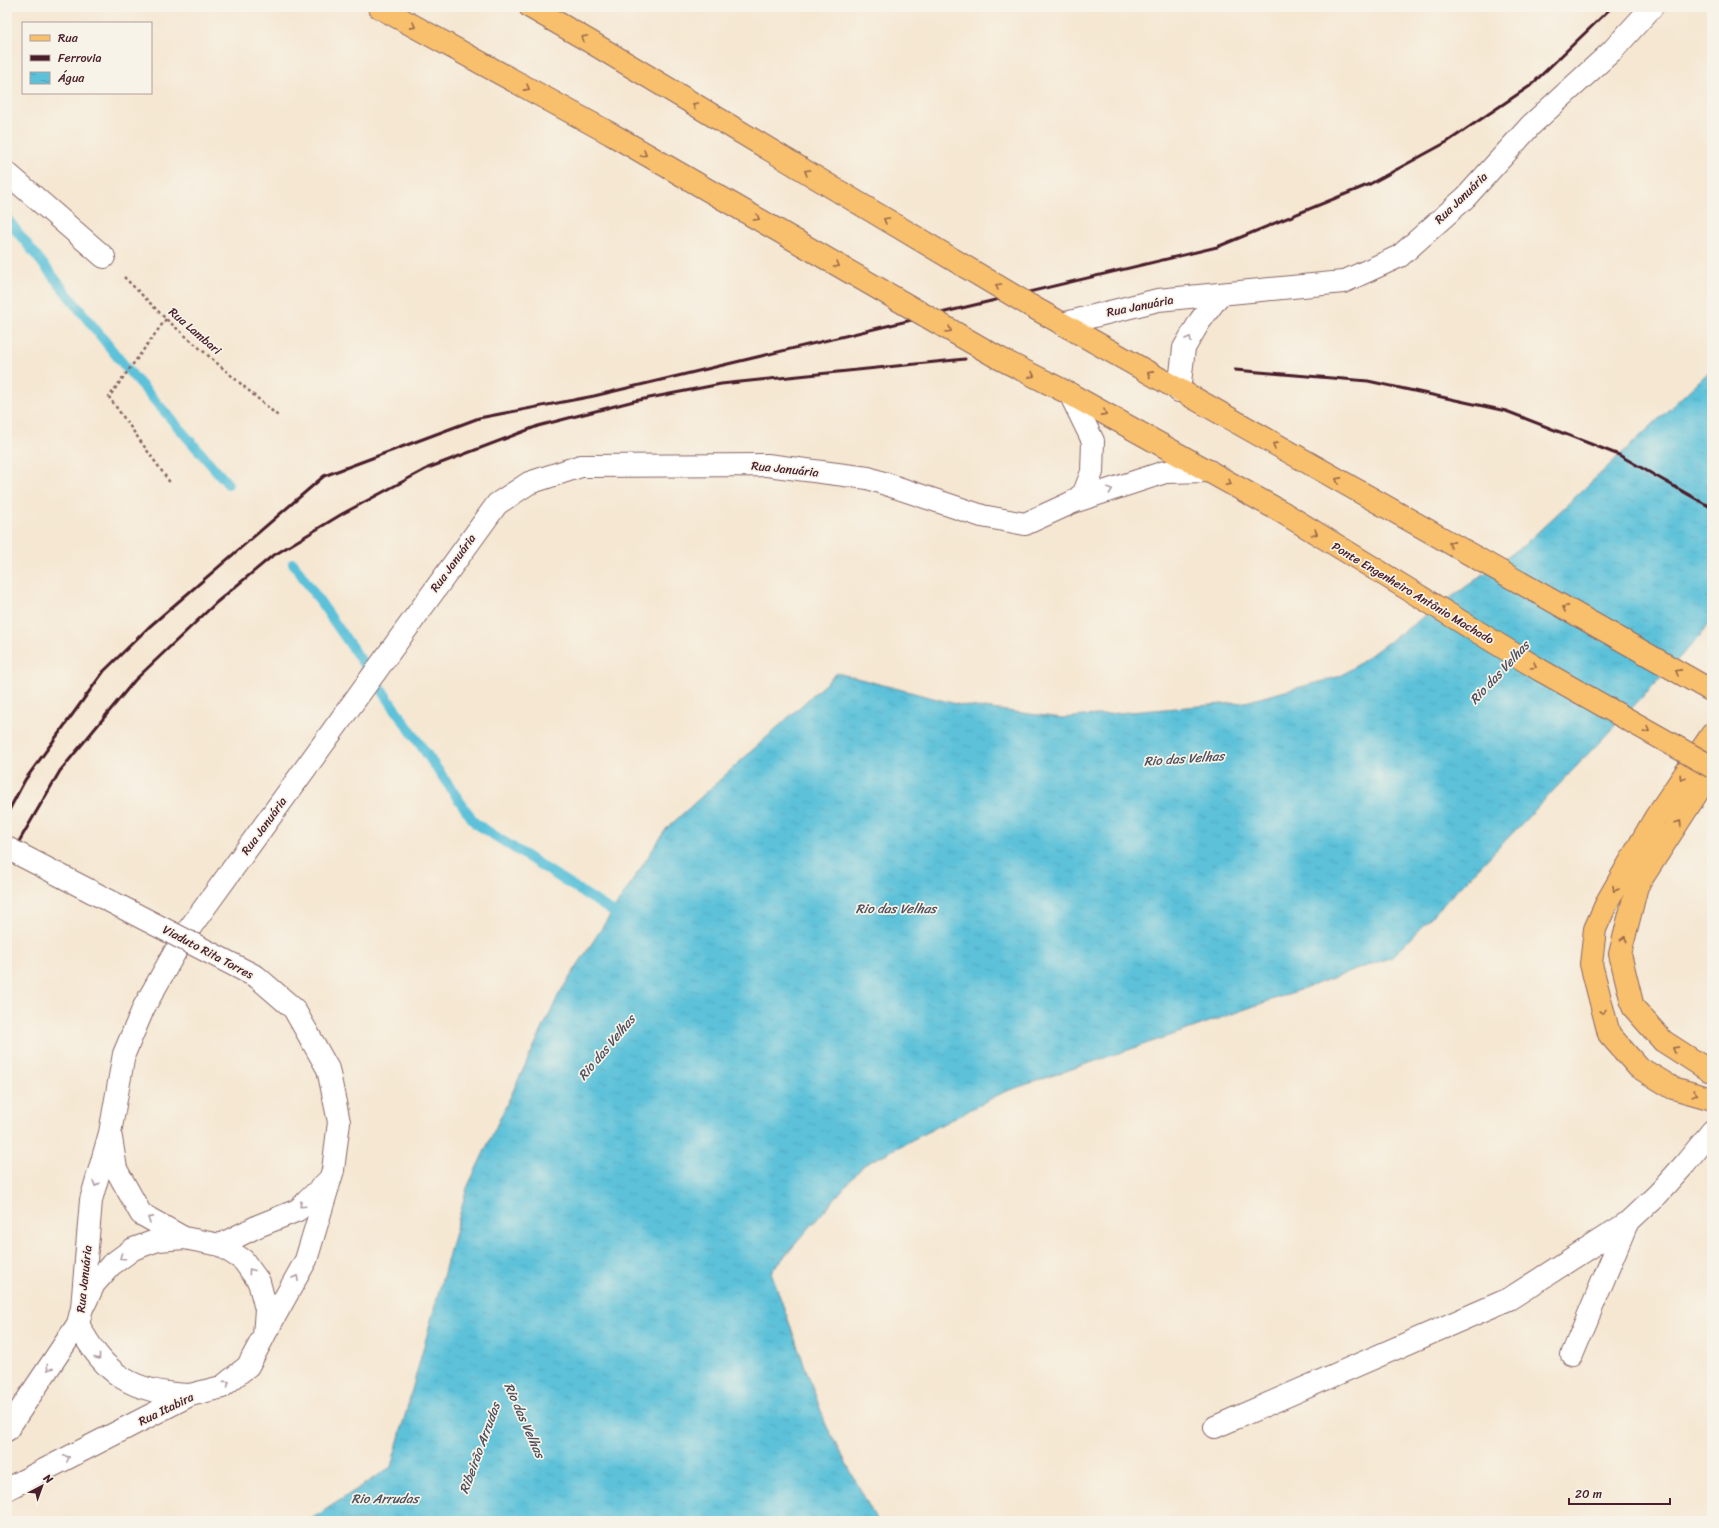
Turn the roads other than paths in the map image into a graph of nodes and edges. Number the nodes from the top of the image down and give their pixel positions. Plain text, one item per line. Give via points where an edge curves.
1 (379, 7) edge
2 (530, 7) edge
3 (1652, 7) edge
4 (7, 173) edge
5 (104, 257) road end
6 (1220, 294) junction
7 (1062, 324) junction
8 (1179, 391) junction
9 (1070, 394) junction
10 (1209, 471) junction
11 (1073, 502) junction
12 (1712, 691) edge
13 (1712, 734) edge
14 (1712, 767) edge
15 (1712, 770) edge
16 (7, 848) edge
17 (1712, 1070) edge
18 (1712, 1099) edge
19 (1712, 1131) edge
20 (110, 1133) junction
21 (332, 1174) junction
22 (1627, 1223) junction
23 (184, 1238) junction
24 (220, 1245) junction
25 (80, 1316) junction
26 (264, 1336) junction
27 (1572, 1355) dead end
28 (190, 1395) junction
29 (1215, 1427) dead end
30 (7, 1430) edge
31 (7, 1489) edge

1 -> 9 main road, Ponte Engenheiro Antônio Machado, bridge via 610,134 997,357
7 -> 2 main road, bridge
3 - 6 street, Rua Januária via 1612,51 1531,125 1466,197 1400,256 1343,282
4 - 5 street
6 - 7 street, Rua Januária via 1158,300
8 -> 6 street via 1184,348 1200,320
8 -> 7 main road
12 -> 8 main road
9 -> 10 main road, Ponte Engenheiro Antônio Machado
9 - 11 street, Rua Januária via 1093,441 1092,472 1084,493
11 -> 10 street, Rua Januária via 1165,472
10 -> 14 main road, Ponte Engenheiro Antônio Machado, bridge via 1282,512 1540,670
11 - 20 street, Rua Januária via 1025,524 982,516 868,478 767,465 580,466 529,483 497,504 184,936 144,1007 124,1054
13 -> 18 main road via 1655,818 1608,900 1595,929 1590,964 1608,1034 1638,1067 1673,1088
17 -> 15 main road via 1708,1070 1663,1041 1633,1007 1620,954 1637,886
16 - 21 street, Viaduto Rita Torres, bridge via 257,977 294,1009 328,1069 339,1122
19 - 22 street via 1658,1194
23 -> 20 street, Rua Januária via 141,1214 116,1169
20 -> 25 street, Rua Januária via 91,1200
21 -> 24 street via 298,1210
26 -> 21 street, Viaduto Rita Torres via 306,1260
22 - 27 street
22 - 29 street via 1509,1299
23 - 24 street, Rua Itabira
23 -> 25 street via 158,1240 133,1249 111,1265 94,1284
26 -> 24 street, Rua Itabira via 266,1310 259,1282 243,1260
25 -> 28 street via 89,1345 104,1364 122,1378 144,1389 166,1394
25 -> 30 street, Rua Januária
28 -> 26 street, Rua Itabira via 222,1387 248,1366
31 -> 28 street, Rua Itabira

